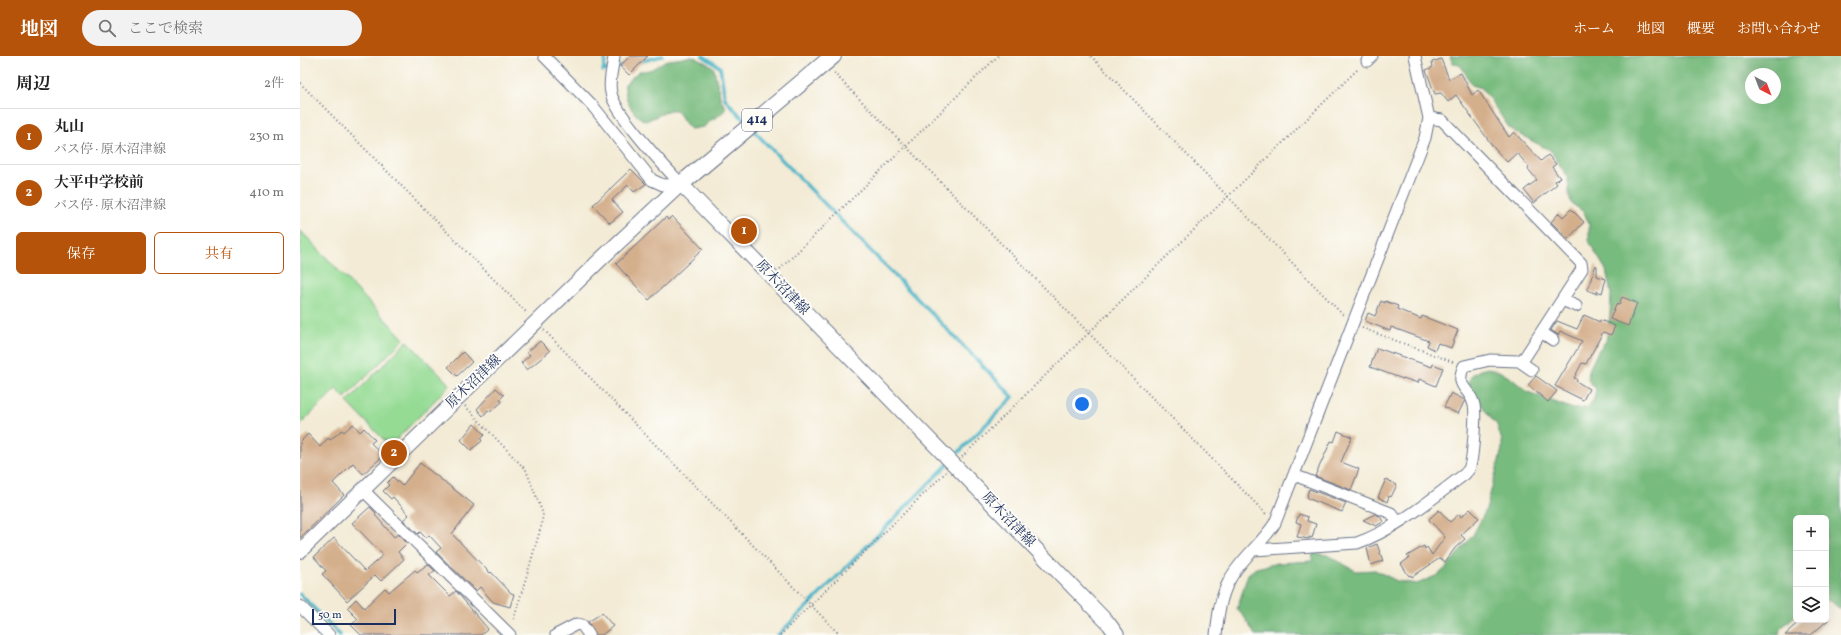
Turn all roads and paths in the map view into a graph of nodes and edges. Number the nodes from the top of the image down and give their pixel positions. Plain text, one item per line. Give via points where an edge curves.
1 (544, 56) edge
2 (614, 56) edge
3 (998, 56) edge
4 (1091, 56) edge
5 (1415, 56) edge
6 (1370, 58) edge
7 (829, 59) edge
8 (300, 83) edge
9 (1429, 118) junction
10 (906, 146) junction
11 (681, 184) junction
12 (1228, 197) junction
13 (772, 277) junction
14 (1562, 300) junction
15 (1576, 306) dead end
16 (536, 322) junction
17 (1353, 325) junction
18 (1541, 332) junction
19 (1089, 334) junction
20 (1553, 340) dead end
21 (1519, 361) junction
22 (1464, 366) junction
23 (1532, 370) dead end
24 (457, 398) junction
25 (954, 464) junction
26 (1294, 475) junction
27 (363, 490) junction
28 (1398, 522) junction
29 (1275, 523) junction
30 (1254, 550) junction
31 (300, 552) edge
32 (810, 604) junction
33 (300, 606) edge
34 (512, 623) dead end
35 (328, 635) edge
36 (510, 635) edge
37 (556, 635) edge
38 (589, 635) edge
39 (780, 635) edge
40 (840, 635) edge
41 (1117, 635) edge
42 (1216, 635) edge

1 - 11 street via 592,105 652,180 663,185
2 - 11 street via 610,83 614,102 662,164
3 - 10 path
4 - 12 path
5 - 9 street
6 - 12 path
7 - 10 path
7 - 11 highway, 414
8 - 16 path
9 - 14 street via 1442,120 1581,263 1582,269
9 - 17 street via 1425,138
10 - 13 path
10 - 19 path
11 - 13 main road, 原木沼津線
11 - 16 main road, 原木沼津線
12 - 17 path
12 - 19 path
13 - 25 main road, 原木沼津線
14 - 15 street
14 - 18 street
16 - 24 main road, 原木沼津線
16 - 32 path
17 - 22 path
17 - 26 street
18 - 20 street
18 - 21 street via 1525,357
19 - 25 path
19 - 29 path
21 - 22 street via 1490,360
21 - 23 street
22 - 28 street via 1460,381 1474,408 1469,469
24 - 27 main road, 原木沼津線
24 - 34 path via 526,470 543,514
25 - 32 path
25 - 41 main road, 原木沼津線
26 - 28 street via 1391,513
26 - 29 street
27 - 31 main road, 原木沼津線
27 - 36 street
28 - 30 street via 1357,543
29 - 30 street
30 - 42 street via 1229,581 1222,598
32 - 39 path
32 - 40 path
33 - 35 street
37 - 38 street via 577,624 582,625

